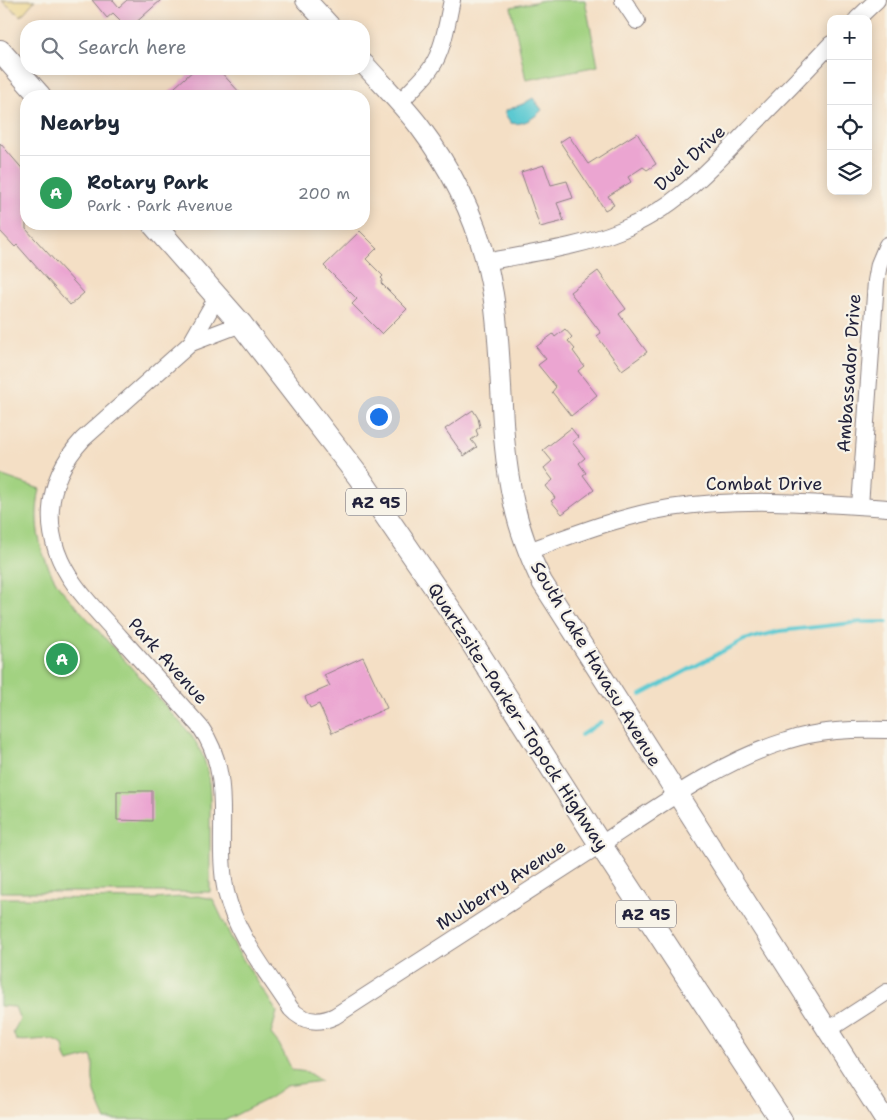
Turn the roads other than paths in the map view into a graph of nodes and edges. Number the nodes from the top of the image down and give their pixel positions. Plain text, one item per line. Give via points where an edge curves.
1 (306, 0) edge
2 (452, 0) edge
3 (623, 0) edge
4 (878, 0) edge
5 (861, 15) edge
6 (324, 20) edge
7 (637, 21) dead end
8 (827, 48) edge
9 (0, 51) edge
10 (370, 71) edge
11 (20, 74) edge
12 (21, 75) edge
13 (35, 90) edge
14 (400, 104) junction
15 (158, 230) edge
16 (887, 245) edge
17 (486, 262) junction
18 (217, 297) junction
19 (240, 324) junction
20 (880, 334) edge
21 (191, 343) junction
22 (860, 506) junction
23 (887, 508) edge
24 (528, 551) junction
25 (887, 730) edge
26 (676, 794) junction
27 (600, 844) junction
28 (887, 992) edge
29 (335, 1016) joint
30 (828, 1030) junction
31 (781, 1120) edge
32 (885, 1120) edge

1 - 6 main road
2 - 14 street via 437,58
3 - 7 street
4 - 5 street
8 - 17 street, Duel Drive via 706,175 657,213 600,238
9 - 11 highway
10 - 14 main road, South Lake Havasu Avenue
12 - 13 highway
14 - 17 main road, South Lake Havasu Avenue via 452,176 469,211
15 - 18 highway, AZ 95
16 - 20 street, Ambassador Drive via 877,272
17 - 24 main road, South Lake Havasu Avenue via 497,323 508,477
18 - 19 highway, AZ 95
18 - 21 street, Park Avenue
19 - 21 street, Park Avenue
19 - 27 highway, Quartzsite–Parker–Topock Highway / AZ 95 via 359,477 447,605
20 - 22 street, Ambassador Drive
21 - 29 street, Park Avenue via 69,455 53,492 51,530 59,556 75,586 201,728 213,749 221,780 224,878 230,906 242,933 295,1012 313,1021
22 - 23 street, Combat Drive
22 - 24 street, Combat Drive via 746,501 669,508 594,527
24 - 26 main road, South Lake Havasu Avenue via 556,606
25 - 26 street, Mulberry Avenue via 826,732 786,741 748,756
26 - 27 street, Mulberry Avenue
26 - 30 main road, South Lake Havasu Avenue
27 - 29 street, Mulberry Avenue
27 - 31 highway, Quartzsite–Parker–Topock Highway / AZ 95
28 - 30 street
30 - 32 main road, South Lake Havasu Avenue

